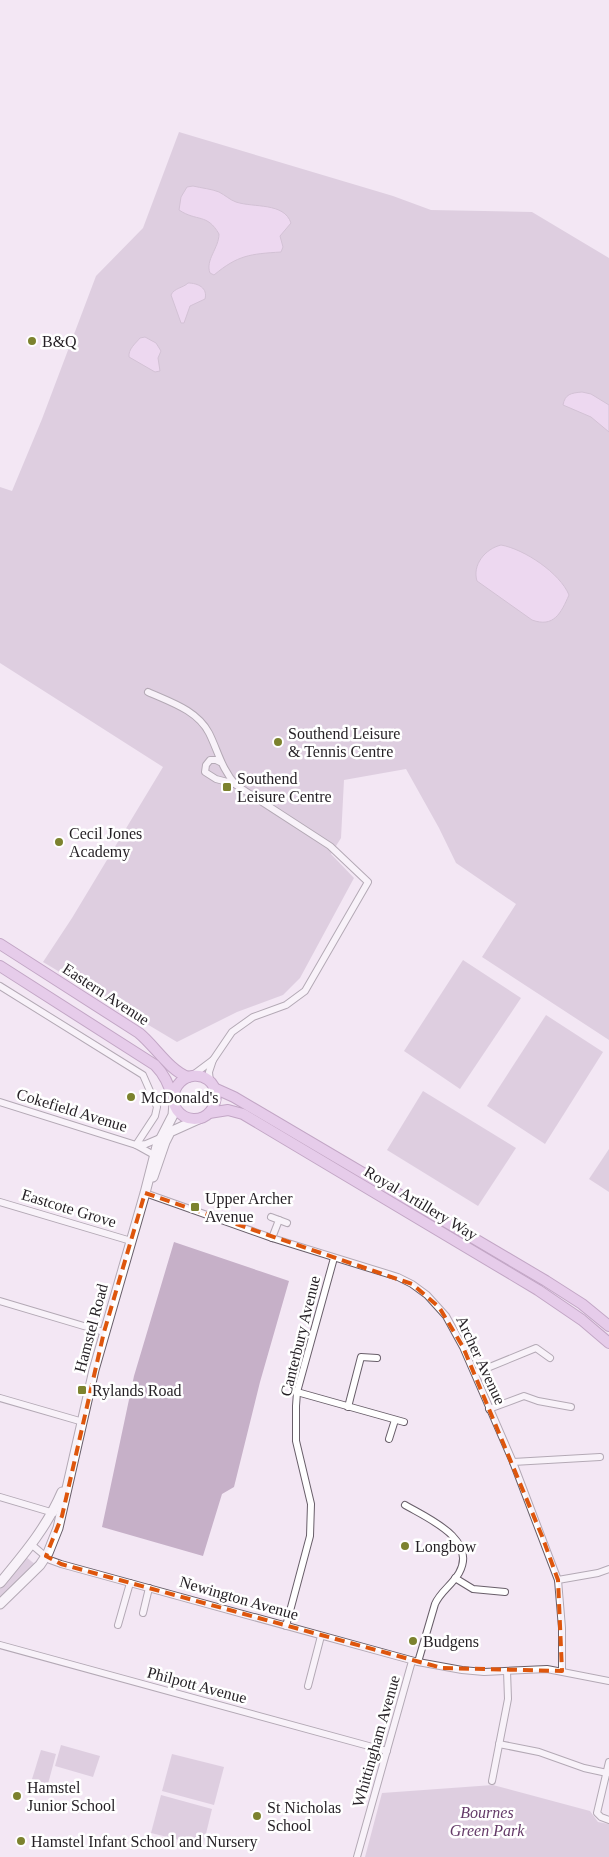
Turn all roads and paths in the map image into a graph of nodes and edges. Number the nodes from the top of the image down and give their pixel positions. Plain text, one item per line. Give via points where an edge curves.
1 (148, 692) dead end
2 (222, 764) junction
3 (236, 785) junction
4 (0, 944) edge
5 (0, 966) edge
6 (0, 986) edge
7 (213, 1060) junction
8 (190, 1077) junction
9 (212, 1086) junction
10 (173, 1100) junction
11 (0, 1102) edge
12 (206, 1115) junction
13 (162, 1140) junction
14 (136, 1145) junction
15 (154, 1154) junction
16 (146, 1193) junction
17 (0, 1202) edge
18 (271, 1217) dead end
19 (279, 1220) junction
20 (287, 1222) dead end
21 (272, 1238) junction
22 (131, 1241) junction
23 (334, 1258) junction
24 (0, 1301) edge
25 (609, 1326) edge
26 (104, 1332) junction
27 (609, 1343) edge
28 (377, 1358) dead end
29 (550, 1358) dead end
30 (475, 1374) junction
31 (297, 1392) junction
32 (0, 1398) edge
33 (348, 1407) junction
34 (571, 1407) dead end
35 (489, 1410) junction
36 (395, 1420) junction
37 (83, 1422) junction
38 (404, 1422) dead end
39 (389, 1439) dead end
40 (600, 1457) dead end
41 (513, 1462) junction
42 (0, 1497) edge
43 (405, 1505) dead end
44 (57, 1514) junction
45 (32, 1545) junction
46 (46, 1556) junction
47 (609, 1570) edge
48 (455, 1578) junction
49 (558, 1580) junction
50 (0, 1583) edge
51 (130, 1583) junction
52 (149, 1588) junction
53 (505, 1592) dead end
54 (0, 1602) edge
55 (143, 1614) dead end
56 (118, 1625) dead end
57 (286, 1626) junction
58 (321, 1636) junction
59 (0, 1645) edge
60 (415, 1661) junction
61 (507, 1671) junction
62 (562, 1671) junction
63 (609, 1681) edge
64 (308, 1686) dead end
65 (499, 1744) junction
66 (387, 1751) junction
67 (609, 1762) edge
68 (607, 1773) junction
69 (492, 1781) dead end
70 (609, 1820) edge
71 (357, 1857) edge

1 - 2 street via 198,719
2 - 3 street
2 - 3 street via 210,760 205,772
3 - 7 street via 330,846 368,882 305,990 286,1005 238,1026
4 - 8 main road, Eastern Avenue via 139,1033 174,1070
5 - 10 main road, Eastern Avenue via 156,1065
6 - 14 street via 143,1075 157,1107 155,1116
7 - 8 street
7 - 9 street via 209,1072
8 - 9 main road, Eastern Avenue via 205,1079
8 - 10 main road via 177,1084
9 - 12 main road via 215,1102
9 - 25 main road, Royal Artillery Way via 546,1281
10 - 12 main road, Eastern Avenue via 183,1116 192,1119
10 - 13 street, Hamstel Road via 173,1115
11 - 14 street, Cokefield Avenue
12 - 13 street, Hamstel Road via 170,1132
12 - 27 main road, Royal Artillery Way via 228,1110 243,1114 545,1294
13 - 14 street, Cokefield Avenue
13 - 15 street, Hamstel Road
13 - 16 street, Hamstel Road via 157,1168
14 - 15 street, Cokefield Avenue
15 - 16 street, Hamstel Road
16 - 21 street, Archer Avenue
16 - 22 street, Hamstel Road
17 - 22 street, Eastcote Grove
18 - 19 street
19 - 20 street
19 - 21 street
21 - 23 street, Archer Avenue
22 - 26 street, Hamstel Road
23 - 30 street, Archer Avenue via 398,1277 427,1295 450,1323
23 - 31 street, Canterbury Avenue
24 - 26 street
26 - 37 street, Hamstel Road
28 - 33 street via 361,1357
29 - 30 street via 539,1348 533,1349
30 - 35 street, Archer Avenue
31 - 33 street
31 - 57 street, Canterbury Avenue via 296,1442 309,1491 311,1522
32 - 37 street
33 - 36 street
34 - 35 street via 524,1396
35 - 41 street, Archer Avenue
36 - 38 street
36 - 39 street
37 - 44 street, Hamstel Road
40 - 41 street
41 - 49 street, Archer Avenue
42 - 44 street
43 - 48 street via 458,1541 463,1558
44 - 45 street, Hamstel Road
44 - 46 street, Hamstel Road via 53,1542
45 - 46 street, Newington Avenue
45 - 50 street, Hamstel Road
46 - 51 street, Newington Avenue via 54,1562
46 - 54 street, Hamstel Road
47 - 49 street
48 - 53 street via 474,1589
48 - 60 street, Whittingham Avenue via 438,1597
49 - 62 street, Archer Avenue
51 - 52 street, Newington Avenue
51 - 56 street
52 - 55 street
52 - 57 street, Newington Avenue
57 - 58 street, Newington Avenue
58 - 60 street, Newington Avenue
58 - 64 street
59 - 66 street, Philpott Avenue
60 - 61 street, Newington Avenue via 462,1670
60 - 66 street, Whittingham Avenue
61 - 62 street, Newington Avenue
61 - 65 street via 508,1699
62 - 63 street, Newington Avenue
65 - 68 street via 539,1752
65 - 69 street
66 - 71 street, Whittingham Avenue
67 - 68 street
68 - 70 street via 597,1813

